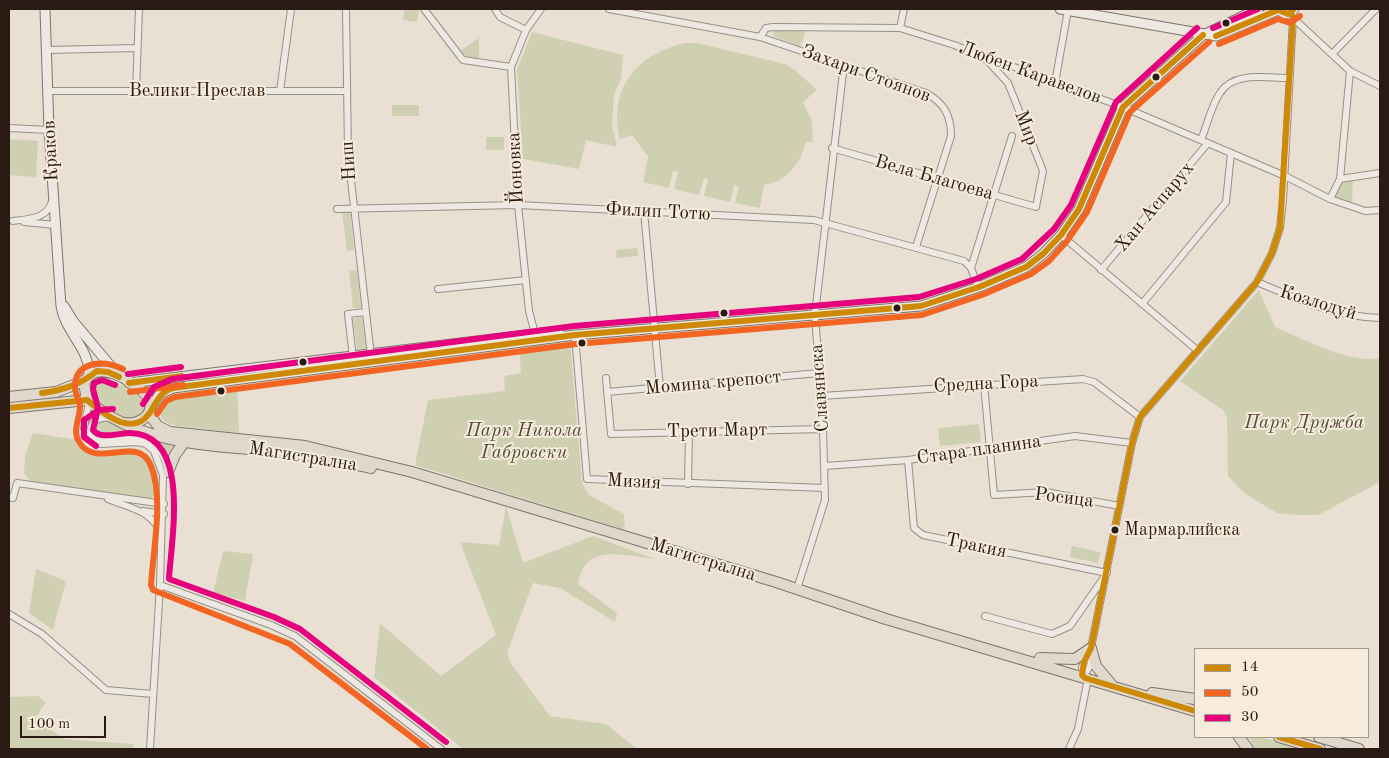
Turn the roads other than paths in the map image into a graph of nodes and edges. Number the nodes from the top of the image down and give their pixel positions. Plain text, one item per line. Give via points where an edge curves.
1 (46, 9) edge
2 (139, 9) edge
3 (291, 9) edge
4 (346, 9) edge
5 (424, 9) edge
6 (494, 9) edge
7 (541, 9) edge
8 (609, 9) edge
9 (904, 9) edge
10 (1064, 9) edge
11 (1258, 9) edge
12 (1376, 9) edge
13 (1278, 10) edge
14 (1292, 13) edge
15 (900, 28) junction
16 (526, 30) junction
17 (1203, 34) junction
18 (760, 37) junction
19 (137, 48) junction
20 (46, 50) junction
21 (1332, 54) junction
22 (985, 57) junction
23 (844, 64) junction
24 (511, 67) junction
25 (1350, 71) junction
26 (1288, 78) junction
27 (1055, 83) junction
28 (1380, 86) edge
29 (48, 90) junction
30 (280, 91) junction
31 (346, 91) junction
32 (136, 92) junction
33 (1124, 107) junction
34 (9, 128) edge
35 (49, 130) junction
36 (1012, 136) dead end
37 (1201, 140) junction
38 (1208, 143) junction
39 (832, 148) junction
40 (1231, 153) junction
41 (1380, 173) edge
42 (1285, 176) junction
43 (1340, 178) junction
44 (938, 179) junction
45 (53, 194) junction
46 (994, 195) junction
47 (1330, 199) junction
48 (518, 205) junction
49 (1036, 207) joint
50 (353, 208) junction
51 (337, 209) dead end
52 (1380, 210) edge
53 (644, 211) junction
54 (11, 221) edge
55 (824, 221) junction
56 (55, 225) junction
57 (1061, 235) junction
58 (916, 247) junction
59 (971, 268) junction
60 (1101, 270) junction
61 (526, 280) junction
62 (1257, 282) junction
63 (978, 287) junction
64 (438, 289) dead end
65 (60, 294) junction
66 (1142, 304) junction
67 (366, 312) junction
68 (815, 314) junction
69 (1380, 318) edge
70 (655, 328) junction
71 (535, 334) junction
72 (575, 335) junction
73 (1198, 350) junction
74 (371, 358) junction
75 (353, 360) junction
76 (819, 373) junction
77 (120, 377) junction
78 (87, 378) junction
79 (606, 378) dead end
80 (129, 383) junction
81 (984, 384) junction
82 (660, 388) junction
83 (608, 392) junction
84 (821, 396) junction
85 (9, 397) edge
86 (88, 401) junction
87 (9, 408) edge
88 (150, 411) junction
89 (1140, 417) junction
90 (113, 418) junction
91 (124, 423) junction
92 (823, 430) junction
93 (689, 432) junction
94 (185, 442) junction
95 (1132, 443) junction
96 (990, 450) junction
97 (908, 460) junction
98 (825, 466) junction
99 (168, 472) junction
100 (688, 484) junction
101 (825, 488) junction
102 (482, 494) junction
103 (102, 496) junction
104 (11, 497) edge
105 (164, 504) junction
106 (1119, 506) junction
107 (140, 510) junction
108 (164, 514) junction
109 (162, 539) junction
110 (1106, 572) junction
111 (160, 585) junction
112 (797, 589) junction
113 (809, 593) junction
114 (9, 614) edge
115 (984, 616) dead end
116 (1091, 648) junction
117 (1040, 658) junction
118 (1083, 675) junction
119 (1115, 686) junction
120 (1134, 692) junction
121 (153, 694) junction
122 (1194, 699) edge
123 (1194, 711) edge
124 (1240, 738) edge
125 (1282, 738) edge
126 (1322, 738) edge
127 (150, 749) edge
128 (441, 749) edge
129 (1069, 749) edge
130 (1248, 749) edge
131 (1320, 749) edge
132 (1359, 749) edge

1 - 20 street, Краков
2 - 19 street
3 - 30 street
4 - 31 street, Ниш
5 - 24 street via 463,60
6 - 16 street via 500,17
7 - 16 street, Йоновка
8 - 18 street, Захари Стоянов
9 - 15 street
10 - 17 street
10 - 27 street via 1064,32
11 - 17 street
12 - 21 street
13 - 14 street via 1284,14
13 - 17 street via 1216,36
14 - 21 street
14 - 26 street
15 - 18 street, Любен Каравелов via 773,27 766,28
15 - 22 street, Любен Каравелов
16 - 24 street, Йоновка
17 - 33 street
18 - 23 street, Захари Стоянов
19 - 20 street
19 - 32 street
20 - 29 street, Краков
21 - 25 street
22 - 27 street, Любен Каравелов
22 - 49 street, Мир via 1008,83 1043,171
23 - 39 street, Славянска
23 - 44 street, Захари Стоянов via 926,93 943,105 949,118 950,136
24 - 48 street, Йоновка
25 - 28 street
25 - 43 street
26 - 37 street, Хан Аспарух via 1243,77 1231,84 1220,92
26 - 42 street
27 - 33 street, Любен Каравелов
29 - 32 street, Велики Преслав
29 - 35 street, Краков
30 - 31 street, Велики Преслав
30 - 32 street, Велики Преслав
31 - 50 street, Ниш
33 - 37 street, Любен Каравелов
33 - 57 street via 1078,209
34 - 35 street
35 - 45 street, Краков
36 - 46 street
37 - 38 street, Любен Каравелов
38 - 40 street, Любен Каравелов
38 - 60 street, Хан Аспарух
39 - 44 street, Вела Благоева
39 - 55 street, Славянска
40 - 42 street, Любен Каравелов
40 - 66 street via 1226,202
41 - 43 street
42 - 47 street, Любен Каравелов
42 - 62 street via 1280,228
43 - 47 street
44 - 46 street, Вела Благоева
44 - 58 street, Захари Стоянов
45 - 54 street via 51,207 40,216
45 - 56 street, Краков
46 - 49 street, Вела Благоева
46 - 59 street
47 - 52 street, Любен Каравелов via 1365,211
48 - 50 street, Филип Тотю
48 - 53 street, Филип Тотю
48 - 61 street, Йоновка
50 - 51 street, Филип Тотю
50 - 67 street, Ниш
53 - 55 street, Филип Тотю
53 - 70 street
54 - 56 street
55 - 58 street, Филип Тотю
55 - 68 street, Славянска
56 - 65 street, Краков
57 - 60 street
57 - 63 street via 1026,267
58 - 59 street, Филип Тотю via 964,261
59 - 63 street
60 - 66 street
61 - 64 street
61 - 71 street, Йоновка
62 - 69 street, Козлодуй via 1342,314
62 - 73 street
63 - 68 street via 921,306
65 - 77 street, Краков via 70,317
65 - 78 street, Краков via 63,318 86,352 89,364
66 - 73 street
67 - 74 street, Ниш
67 - 75 street via 348,314
68 - 70 street
68 - 76 street, Славянска
70 - 72 street
70 - 82 street
71 - 72 street
71 - 74 street
72 - 74 street
72 - 100 street, Мизия via 588,479
73 - 89 street
74 - 75 street
75 - 80 street
75 - 88 street via 173,388 160,394
76 - 82 street, Момина крепост
76 - 84 street, Славянска
77 - 78 main road, Магистрална via 100,370
77 - 80 main road, Магистрална
78 - 85 main road, Магистрална via 56,392
78 - 86 main road via 84,390
79 - 83 street
80 - 88 main road, Магистрална via 144,392
81 - 84 street, Средна Гора
81 - 89 street, Средна Гора via 1083,379 1094,382
81 - 96 street
82 - 83 street, Момина крепост
83 - 93 street, Трети Март via 611,434
84 - 92 street, Славянска
86 - 87 main road
86 - 90 main road, Магистрална
86 - 105 street via 84,428 92,442 142,442 154,451 163,475
88 - 91 main road via 140,422
88 - 102 main road, Магистрална via 158,426 170,432 305,446 412,472
89 - 95 street
90 - 91 main road, Магистрална
90 - 99 street via 95,421 91,427 92,434 102,438 134,436 151,441 160,452
91 - 94 main road, Магистрална via 162,438
92 - 93 street, Трети Март
92 - 98 street, Славянска
93 - 100 street
94 - 99 main road
94 - 102 main road, Магистрална via 302,454
95 - 96 street, Стара планина via 1085,435
95 - 106 street
96 - 97 street, Стара планина
96 - 106 street, Росица via 994,495 1046,492
97 - 98 street, Стара планина
97 - 110 street, Тракия via 914,528 923,535
98 - 101 street, Славянска
99 - 105 street
100 - 101 street, Мизия
101 - 112 street, Славянска via 823,509
102 - 112 main road, Магистрална
103 - 104 street via 17,483
103 - 105 street
103 - 107 street
105 - 108 street
106 - 110 street
107 - 108 street
107 - 109 street via 156,522
108 - 109 street
109 - 111 street
110 - 115 street via 1070,626 1052,634
110 - 116 street
111 - 121 street
111 - 128 street via 295,636
112 - 113 main road, Магистрална
113 - 117 main road, Магистрална via 833,597
113 - 118 main road, Магистрална via 857,610
114 - 121 street via 42,634 106,690
116 - 117 main road via 1075,659
116 - 118 street via 1084,662
116 - 119 main road via 1096,666
117 - 118 main road, Магистрална
118 - 119 main road, Магистрална
118 - 129 street via 1078,729
119 - 120 main road, Магистрална
120 - 122 main road
120 - 123 main road, Магистрална
121 - 127 street
124 - 130 main road
125 - 131 main road
126 - 132 main road

